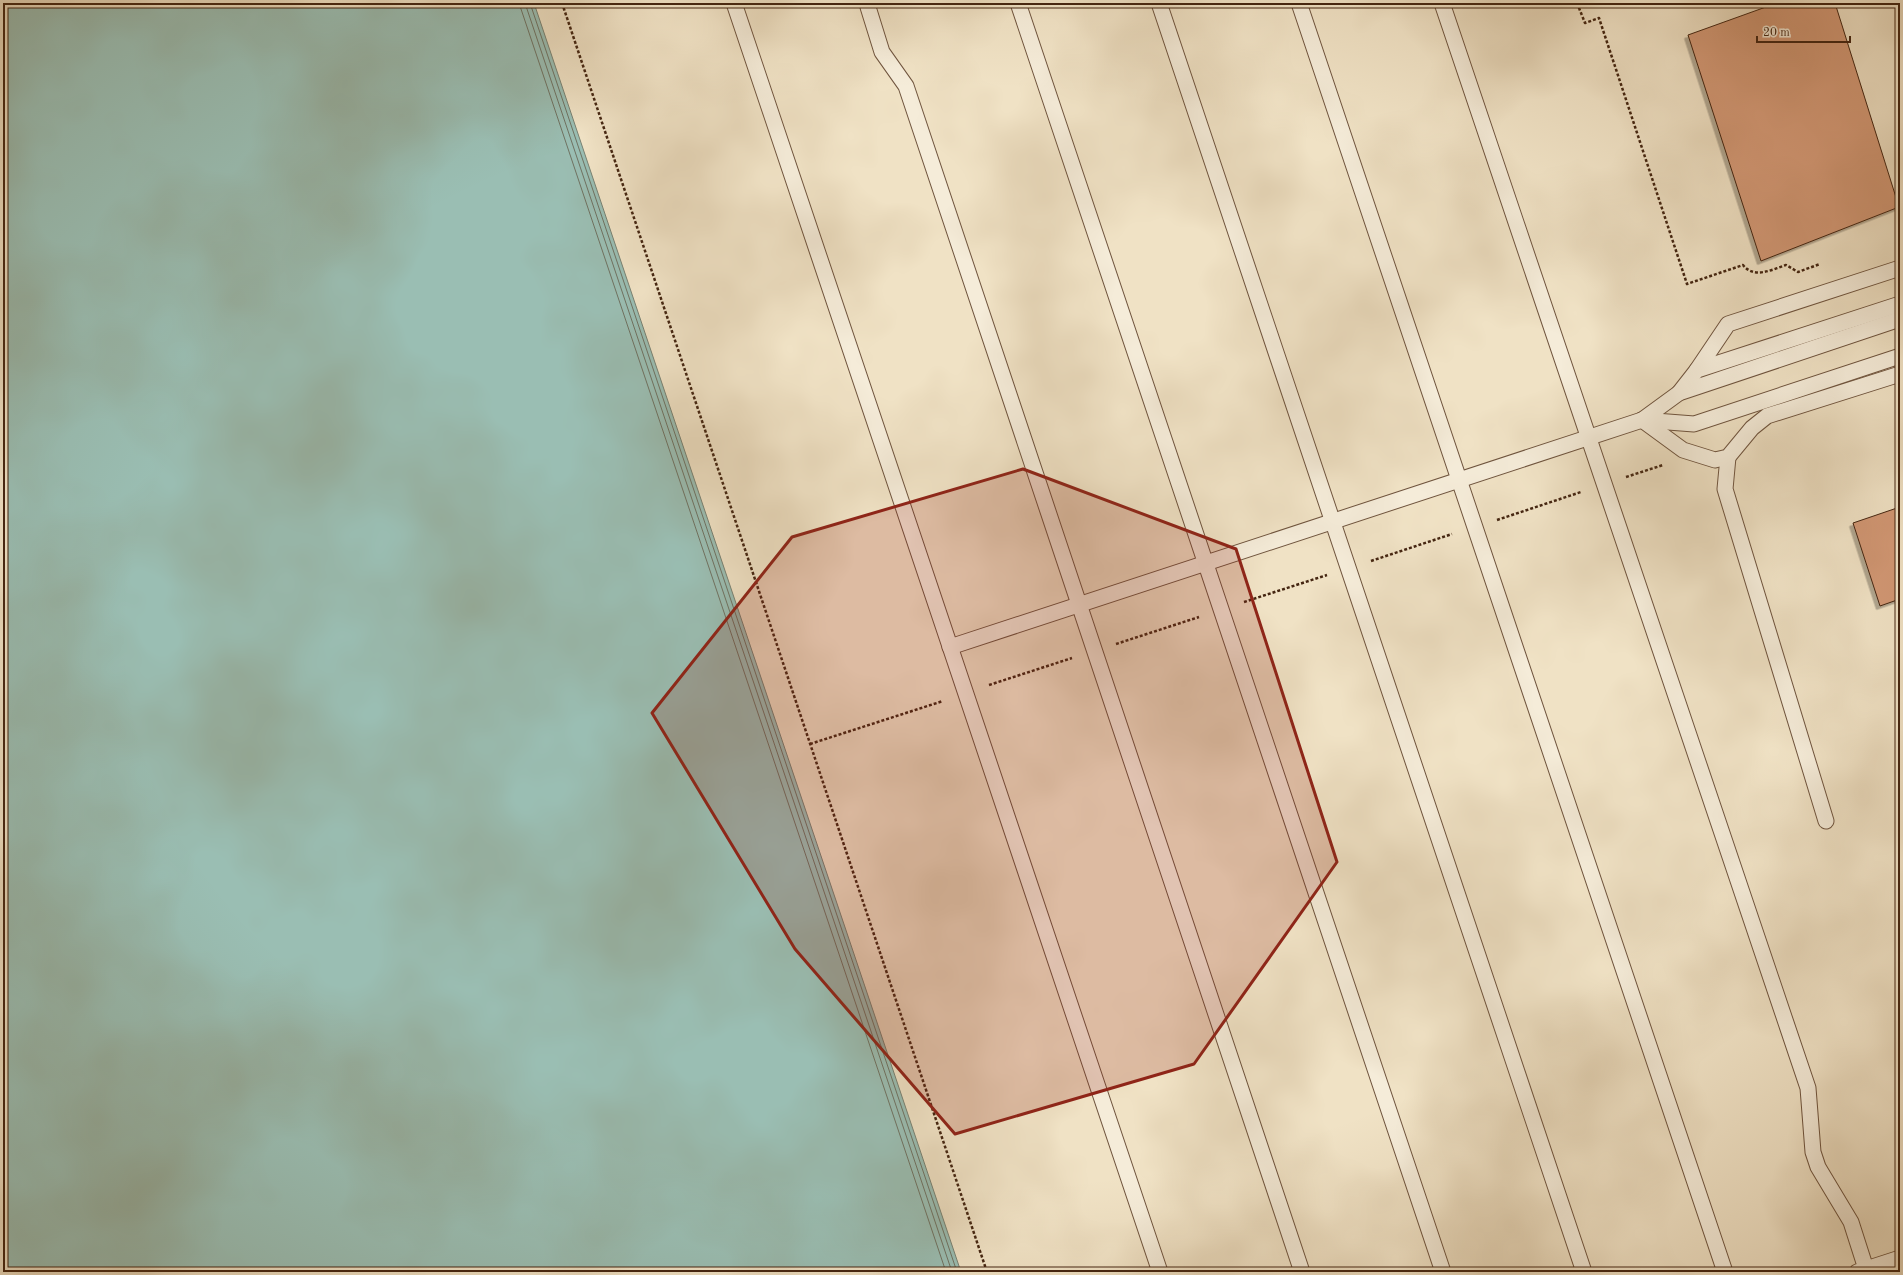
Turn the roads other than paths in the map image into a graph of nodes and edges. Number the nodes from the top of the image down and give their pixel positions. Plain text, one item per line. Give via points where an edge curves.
1 (734, 3) edge
2 (868, 3) edge
3 (1018, 3) edge
4 (1159, 3) edge
5 (1298, 3) edge
6 (1442, 3) edge
7 (1900, 268) edge
8 (1900, 304) edge
9 (1900, 319) edge
10 (1900, 356) edge
11 (1697, 370) junction
12 (1900, 374) edge
13 (1679, 393) junction
14 (1642, 420) junction
15 (1589, 437) junction
16 (1728, 456) junction
17 (1459, 480) junction
18 (1332, 522) junction
19 (1206, 563) junction
20 (1079, 605) junction
21 (950, 647) junction
22 (1826, 821) dead end
23 (1900, 1258) edge
24 (1863, 1271) edge
25 (1160, 1272) edge
26 (1302, 1272) edge
27 (1443, 1272) edge
28 (1584, 1272) edge
29 (1725, 1272) edge

1 - 21 lane
2 - 20 lane via 882,52 906,86
3 - 19 lane
4 - 18 lane
5 - 17 lane
6 - 15 lane
7 - 11 lane via 1728,324
8 - 11 lane
9 - 13 lane
10 - 14 lane via 1694,424
11 - 13 lane
12 - 16 lane via 1767,416 1752,428
13 - 14 lane
14 - 15 lane
14 - 16 lane via 1683,450 1715,460
15 - 17 lane
15 - 24 lane via 1808,1088 1813,1152 1818,1167 1851,1222
16 - 22 lane via 1725,489
17 - 18 lane
17 - 29 lane
18 - 19 lane
18 - 28 lane
19 - 20 lane
19 - 27 lane
20 - 21 lane
20 - 26 lane
21 - 25 lane
23 - 24 lane

